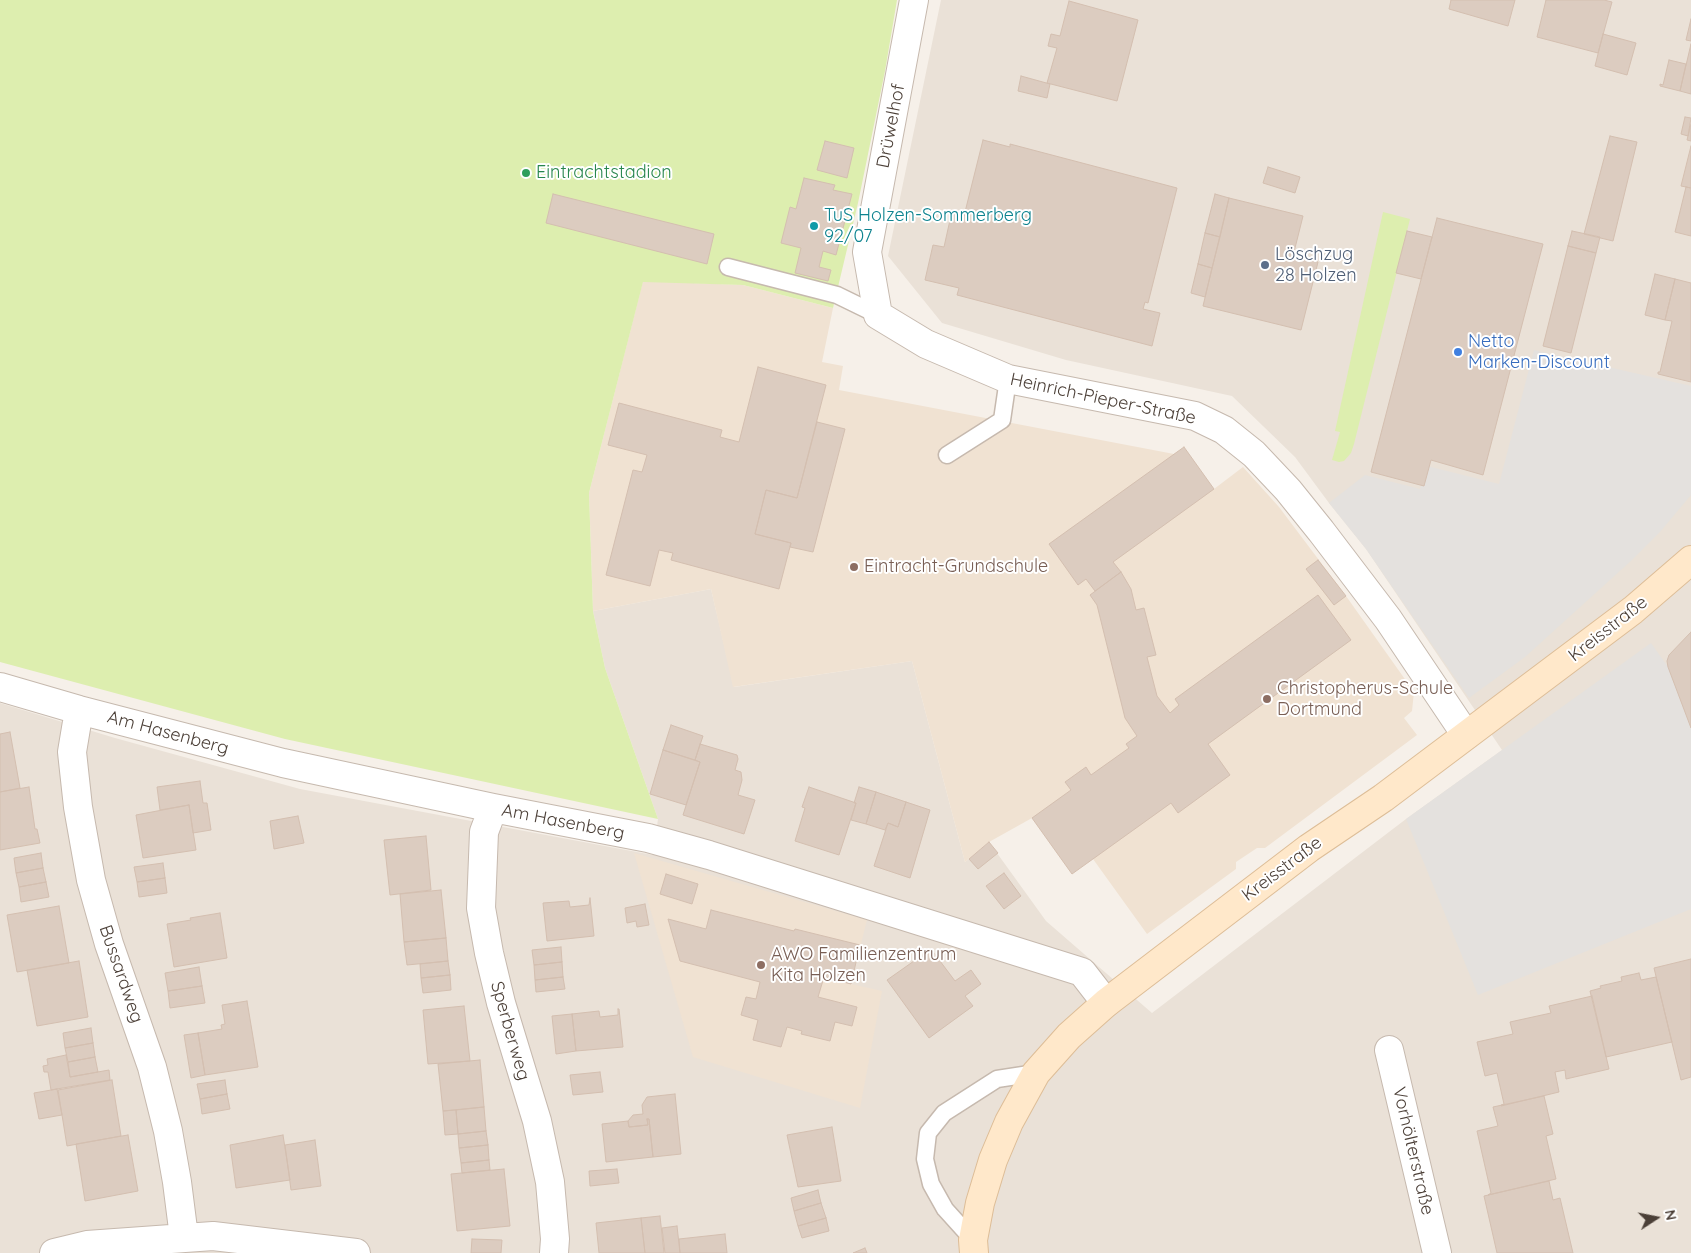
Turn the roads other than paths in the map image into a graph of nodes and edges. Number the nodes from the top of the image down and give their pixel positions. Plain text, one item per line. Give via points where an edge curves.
1 (914, 0) edge
2 (728, 267) dead end
3 (878, 315) junction
4 (1008, 379) junction
5 (947, 455) dead end
6 (1691, 560) edge
7 (0, 687) edge
8 (79, 710) junction
9 (1466, 735) junction
10 (493, 808) junction
11 (1106, 1003) junction
12 (1389, 1050) dead end
13 (1036, 1073) junction
14 (184, 1237) junction
15 (974, 1247) edge
16 (54, 1253) edge
17 (352, 1253) edge
18 (554, 1253) edge
19 (1437, 1253) edge

1 - 3 street, Drüwelhof via 867,252
2 - 3 lane via 837,295
3 - 4 street, Heinrich-Pieper-Straße via 926,344
4 - 5 lane via 1002,420
4 - 9 street, Heinrich-Pieper-Straße via 1195,416 1224,430 1254,454 1293,497 1388,619
6 - 9 main road, Kreisstraße via 1633,610
7 - 8 street, Am Hasenberg
8 - 10 street, Am Hasenberg via 282,763
8 - 14 street, Bussardweg via 72,752 91,880 109,944 152,1067 168,1131
9 - 11 main road, Kreisstraße via 1308,848
10 - 11 street, Am Hasenberg via 648,838 1082,972
10 - 18 street, Sperberweg via 484,832 481,908 500,1003 537,1121 550,1182
11 - 13 main road, Kreisstraße via 1069,1036
12 - 19 street, Vorhölterstraße
13 - 15 main road, Kreisstraße via 992,1160 980,1203
13 - 15 lane via 997,1079 944,1113 928,1133 925,1158 931,1184 945,1209
14 - 16 street via 86,1245
14 - 17 street via 213,1236

